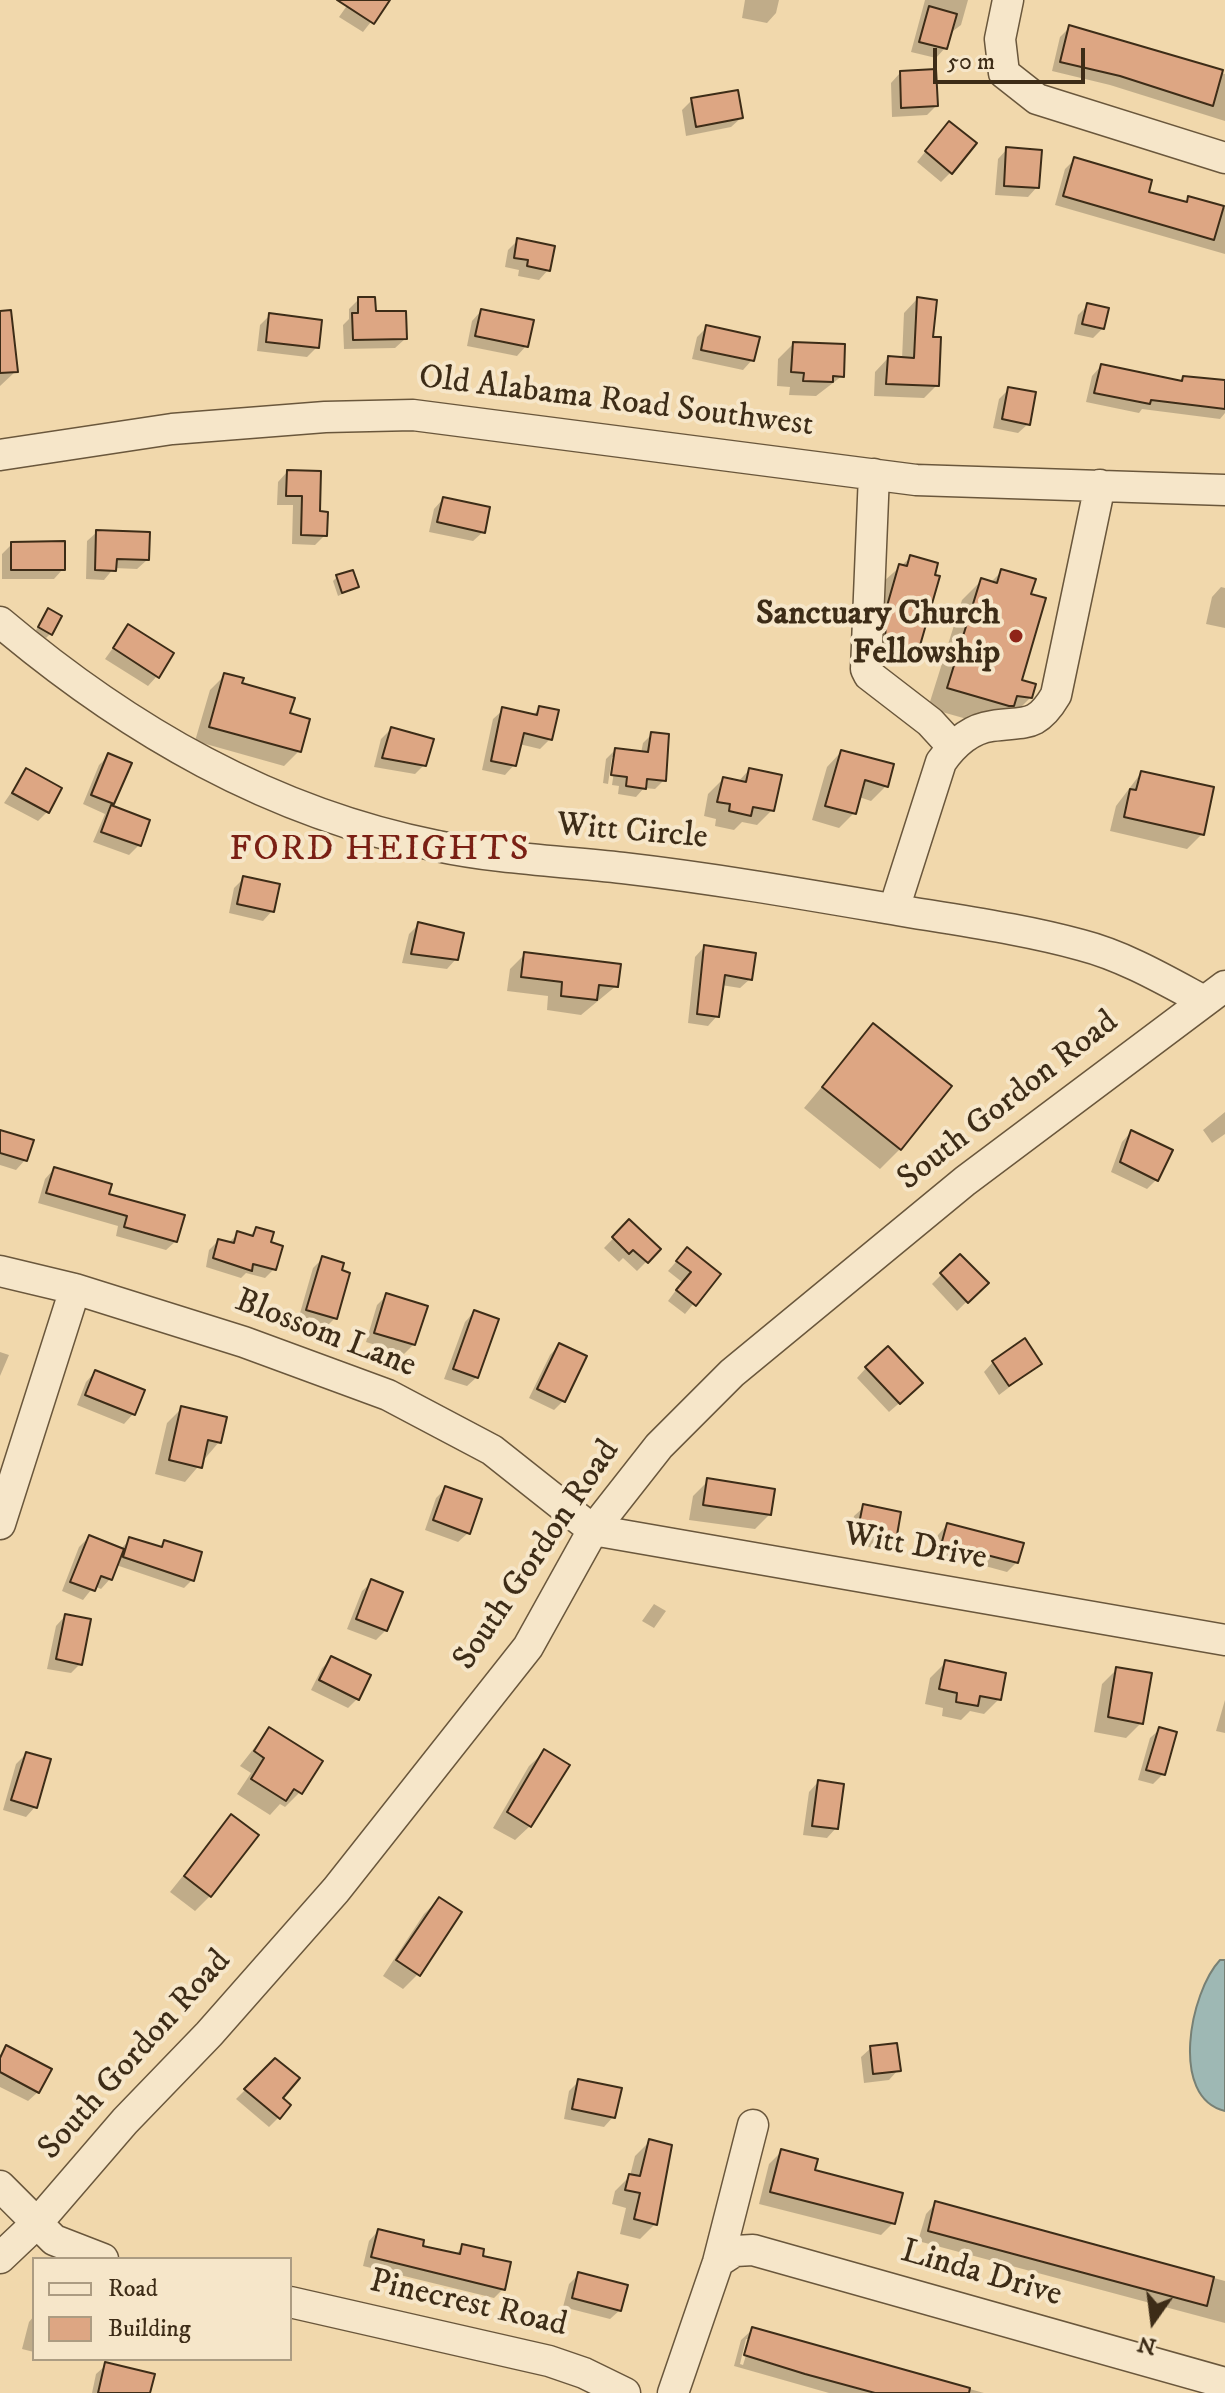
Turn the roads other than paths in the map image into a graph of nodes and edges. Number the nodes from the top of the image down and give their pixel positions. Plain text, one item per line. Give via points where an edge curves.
1 (1008, 0) edge
2 (1225, 158) edge
3 (0, 455) edge
4 (874, 474) junction
5 (1100, 485) junction
6 (1225, 490) edge
7 (0, 622) edge
8 (952, 746) junction
9 (894, 909) junction
10 (1215, 994) edge
11 (0, 1271) edge
12 (75, 1289) junction
13 (0, 1524) edge
14 (593, 1530) junction
15 (1225, 1640) edge
16 (753, 2125) dead end
17 (0, 2186) edge
18 (38, 2222) junction
19 (98, 2257) edge
20 (0, 2258) edge
21 (718, 2262) junction
22 (292, 2302) edge
23 (1225, 2383) edge
24 (625, 2393) edge
25 (673, 2393) edge

1 - 2 street via 1000,39 1004,73 1037,99
3 - 4 street, Old Alabama Road Southwest via 172,429 413,415
4 - 5 street, Old Alabama Road Southwest via 955,483
4 - 8 street via 866,669
5 - 6 street, Old Alabama Road Southwest
5 - 8 street via 1056,695 1029,723 991,726
7 - 9 street, Witt Circle via 67,678 177,750 261,793 354,826 518,861 756,884
8 - 9 street via 941,762
9 - 10 street, Witt Circle via 1083,945
10 - 14 street, South Gordon Road via 965,1181 732,1373 659,1446
11 - 12 street, Blossom Lane
12 - 13 street
12 - 14 street, Blossom Lane via 244,1342 388,1395 492,1450
14 - 15 street, Witt Drive
14 - 18 street, South Gordon Road via 528,1647 426,1779 326,1901
16 - 21 street
17 - 18 street
18 - 19 street via 54,2240
18 - 20 street, South Gordon Road
21 - 23 street, Linda Drive via 735,2251 753,2250
21 - 25 street
22 - 24 street, Pinecrest Road via 549,2361

